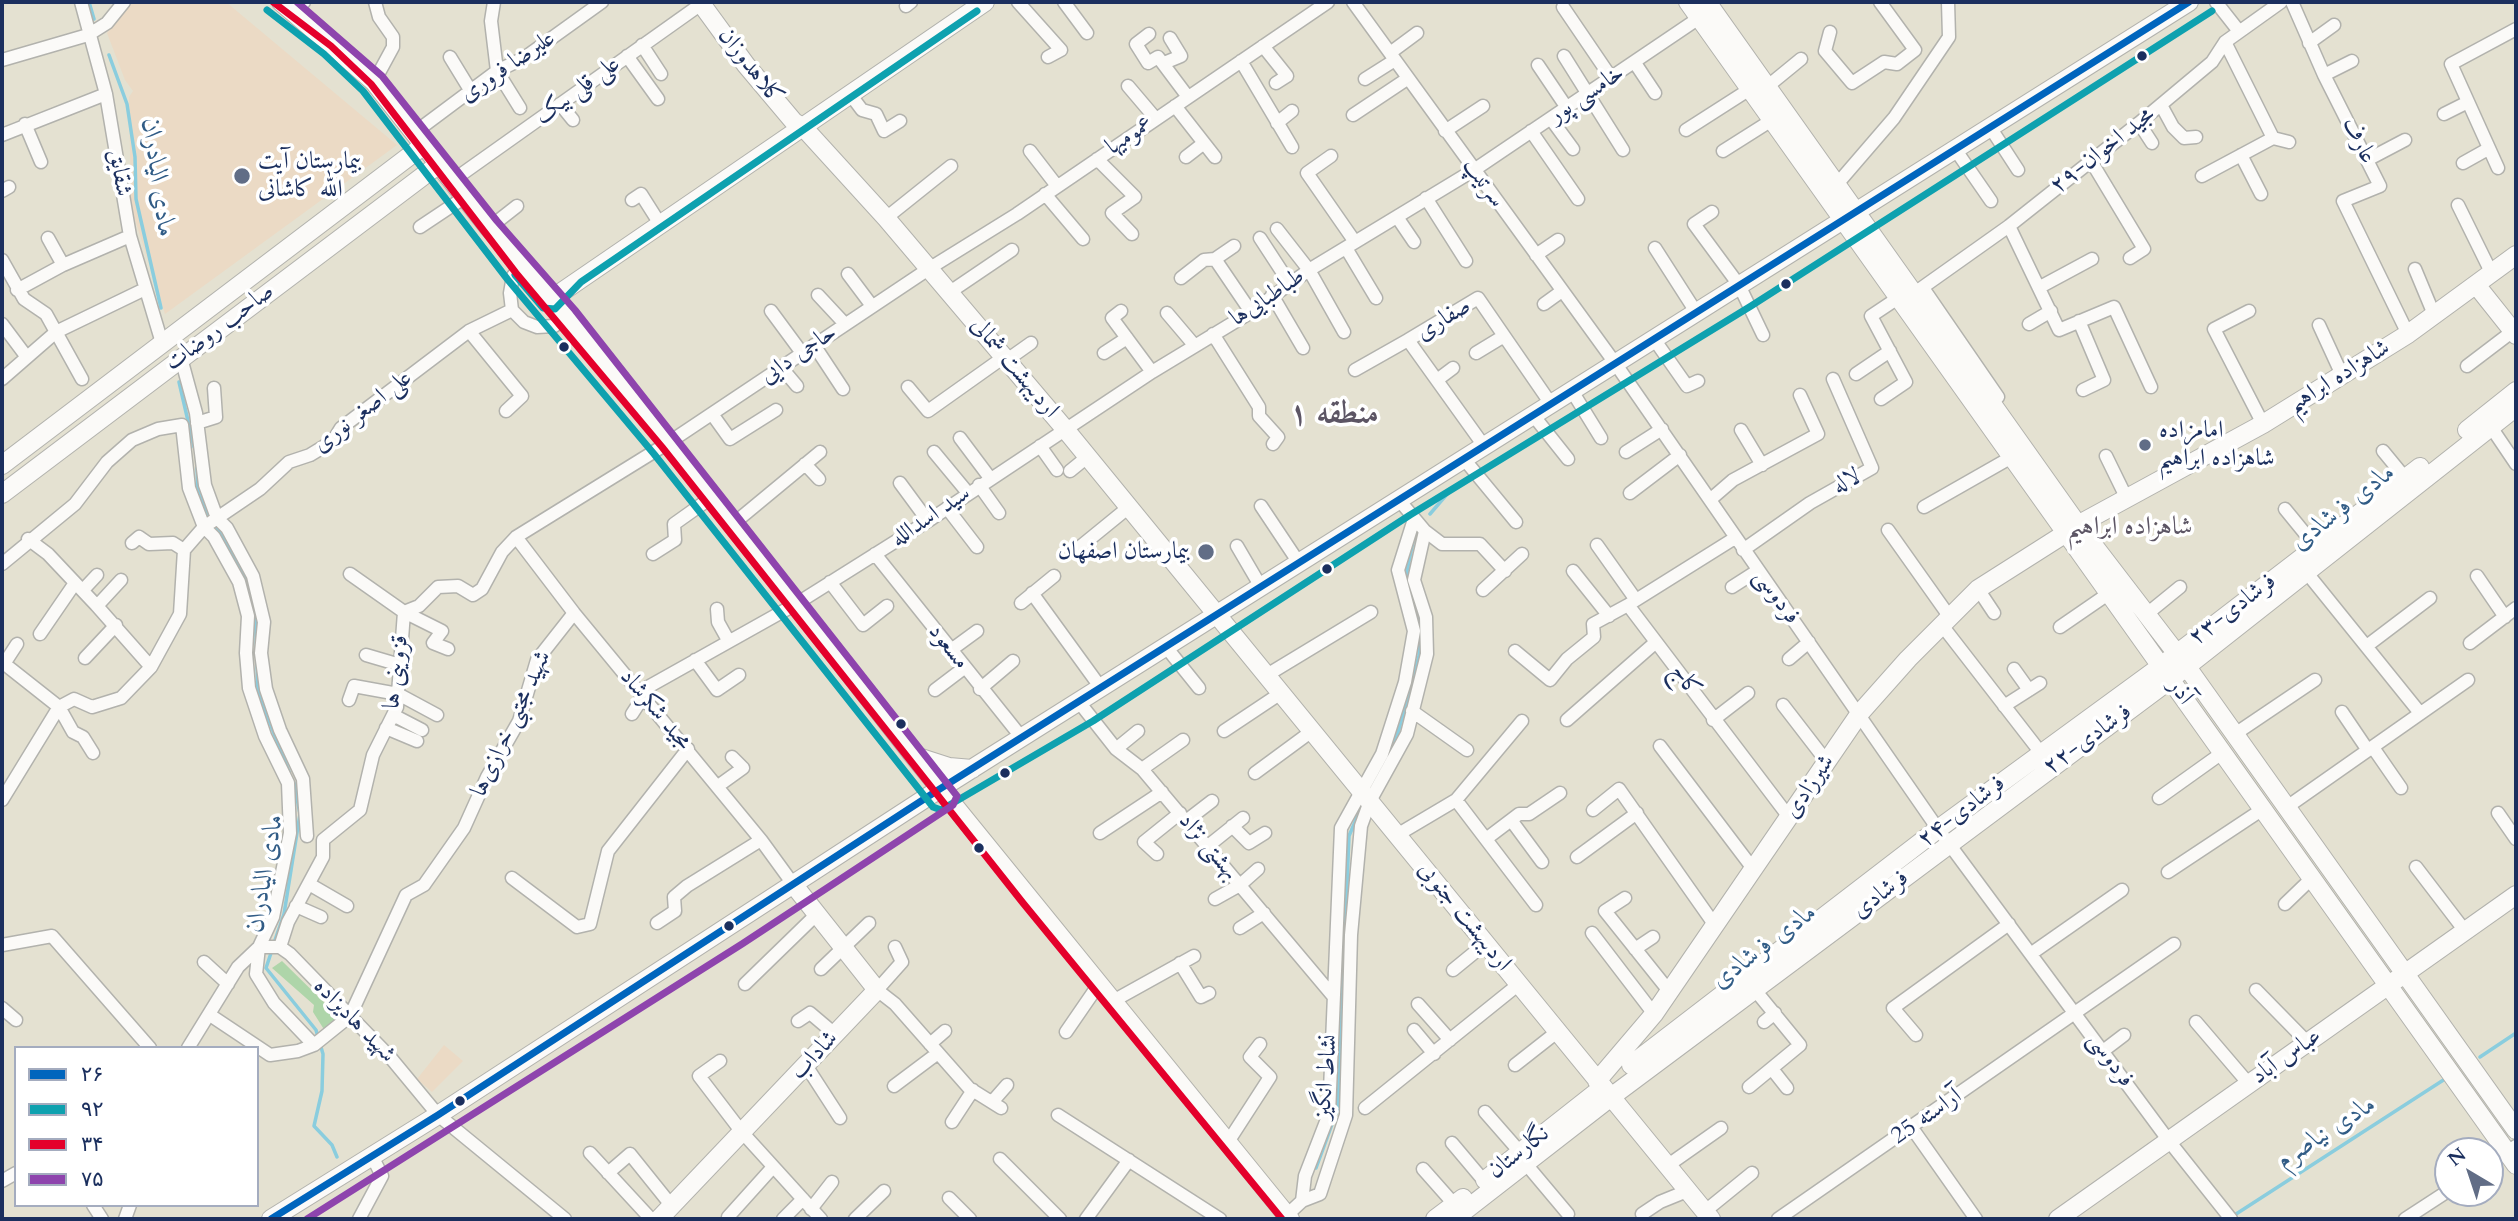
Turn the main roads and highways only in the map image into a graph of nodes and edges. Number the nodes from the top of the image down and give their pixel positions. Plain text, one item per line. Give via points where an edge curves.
1 (702, 2) edge
2 (985, 2) edge
3 (1688, 2) edge
4 (2189, 2) edge
5 (292, 5) edge
6 (1710, 8) edge
7 (804, 128) junction
8 (419, 139) junction
9 (1806, 154) junction
10 (439, 164) junction
11 (1850, 215) junction
12 (2516, 255) edge
13 (2477, 286) junction
14 (546, 302) junction
15 (2515, 333) edge
16 (2516, 391) edge
17 (2516, 407) edge
18 (79, 409) junction
19 (40, 438) junction
20 (78, 439) junction
21 (42, 464) junction
22 (2, 465) edge
23 (2, 494) edge
24 (2076, 527) junction
25 (1218, 614) junction
26 (2185, 658) junction
27 (2166, 673) junction
28 (913, 755) junction
29 (972, 769) junction
30 (941, 794) junction
31 (1944, 836) junction
32 (793, 884) junction
33 (2516, 895) edge
34 (2405, 973) junction
35 (1750, 985) junction
36 (2388, 985) junction
37 (1631, 1065) dead end
38 (2479, 1075) junction
39 (2462, 1087) junction
40 (1604, 1088) junction
41 (2516, 1130) edge
42 (2513, 1154) edge
43 (1523, 1158) junction
44 (1454, 1212) edge
45 (1707, 1215) edge
46 (1286, 1218) edge
47 (271, 1219) edge
48 (659, 1219) edge
49 (1435, 1219) edge
50 (2058, 1219) edge

1 - 7 main road, کلاهدوزان via 746,65
2 - 7 main road
3 - 6 main road
4 - 11 main road
5 - 8 main road via 374,82
6 - 9 main road via 1768,86
6 - 9 main road via 1750,89 1772,120
7 - 14 main road
7 - 25 main road, اردیبهشت شمالی via 930,268
8 - 10 main road
8 - 18 main road, صاحب روضات
9 - 11 main road
9 - 11 main road via 1838,183
10 - 14 main road
10 - 20 main road, صاحب روضات
11 - 24 main road, آذر via 1919,290
11 - 24 main road, آذر via 1898,298 2010,457
11 - 25 main road
12 - 13 main road, شاهزاده ابراهیم
13 - 15 main road
13 - 24 main road, شاهزاده ابراهیم via 2263,424
14 - 28 main road via 568,317
16 - 26 main road, ۲۳-فرشادی via 2316,547
17 - 26 main road via 2307,573
18 - 19 main road, صاحب روضات
18 - 20 main road via 66,428 68,436
19 - 21 main road via 47,454
19 - 22 main road, صاحب روضات
20 - 21 main road, صاحب روضات
21 - 23 main road, صاحب روضات
24 - 26 main road, آذر via 2122,576
24 - 27 main road, آذر via 2108,594
24 - 40 main road, شیرزادی via 1978,589 1860,713
25 - 29 main road
25 - 40 main road, اردیبهشت جنوبی
26 - 27 main road, ۲۴-فرشادی
26 - 34 main road, آذر
27 - 31 main road, ۲۲-فرشادی
27 - 31 main road, ۲۴-فرشادی via 2041,753
27 - 36 main road, آذر
28 - 29 main road
28 - 30 main road
29 - 30 main road
30 - 32 main road
30 - 46 main road
31 - 35 main road, ۲۴-فرشادی
32 - 47 main road
32 - 48 main road, شاداب via 877,990
33 - 34 main road, عباس آباد
34 - 36 main road, عباس آباد
34 - 38 main road, آذر
35 - 37 main road
35 - 40 main road
36 - 39 main road, آذر
36 - 50 main road, عباس آباد
38 - 39 main road
38 - 41 main road, آذر
39 - 42 main road, آذر
40 - 43 main road, نگارستان
40 - 45 main road, اردیبهشت جنوبی
43 - 44 main road, نگارستان
43 - 44 main road, نگارستان via 1484,1181
44 - 49 main road, نگارستان

